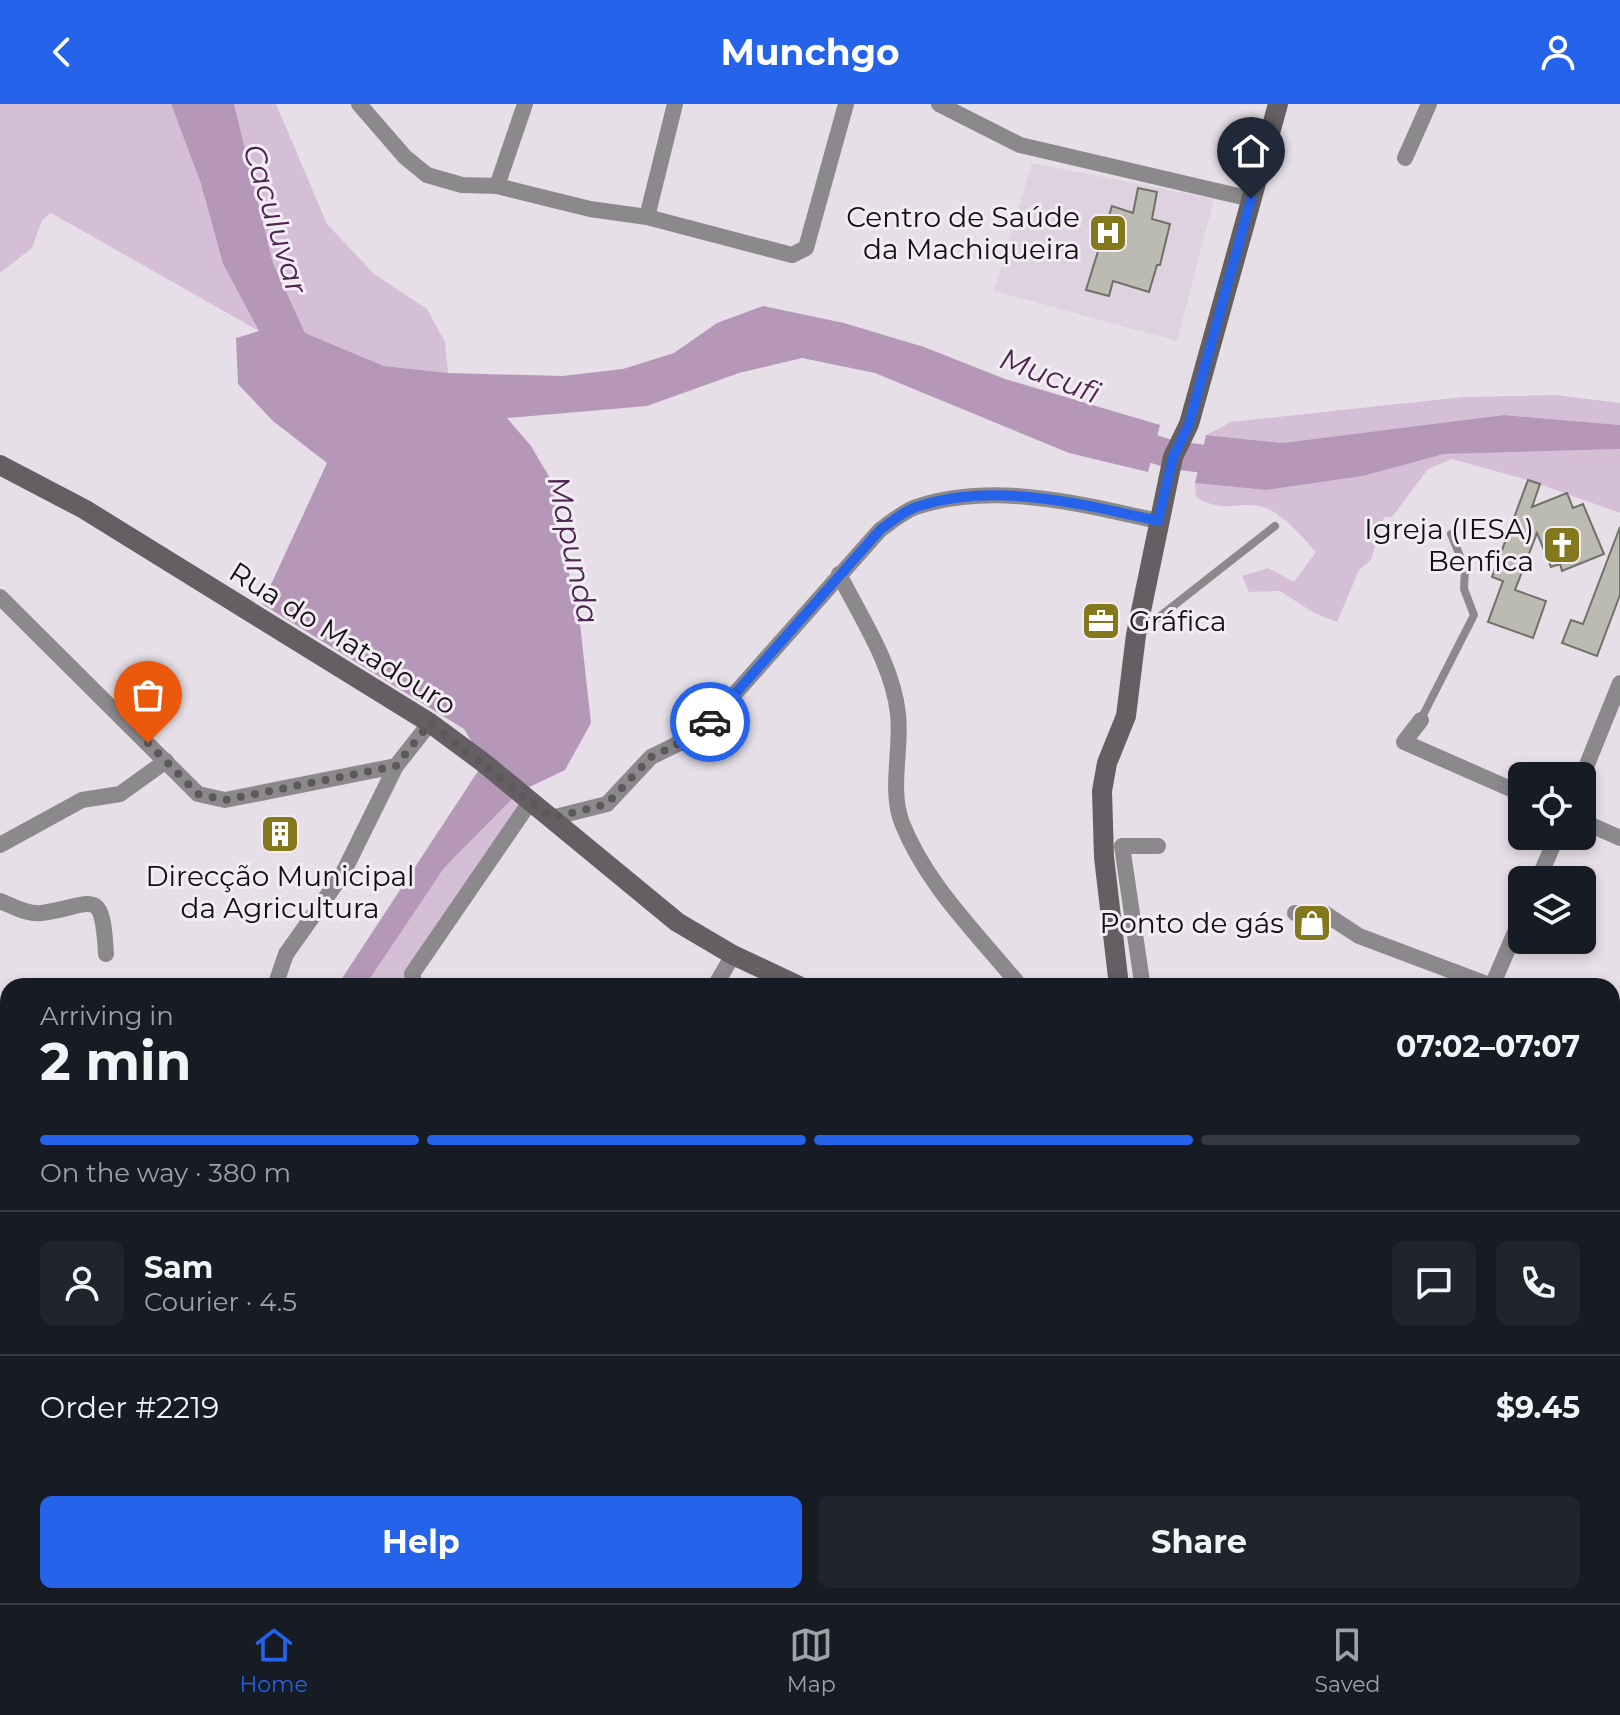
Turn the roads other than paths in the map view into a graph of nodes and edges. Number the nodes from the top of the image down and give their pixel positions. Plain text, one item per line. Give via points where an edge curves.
1 (359, 104) edge
2 (525, 104) edge
3 (675, 104) edge
4 (846, 104) edge
5 (939, 104) edge
6 (1278, 104) edge
7 (1429, 104) edge
8 (1405, 158) dead end
9 (497, 186) junction
10 (1251, 199) junction
11 (647, 217) junction
12 (0, 465) edge
13 (1158, 521) junction
14 (1275, 526) dead end
15 (1451, 534) dead end
16 (839, 574) junction
17 (0, 597) edge
18 (1136, 635) junction
19 (1620, 683) edge
20 (1421, 720) joint
21 (430, 723) junction
22 (166, 761) junction
23 (1588, 762) edge
24 (396, 766) junction
25 (1508, 788) edge
26 (525, 797) junction
27 (551, 818) junction
28 (1596, 827) edge
29 (1620, 838) edge
30 (0, 845) edge
31 (1158, 846) dead end
32 (0, 901) edge
33 (1295, 913) dead end
34 (1508, 949) edge
35 (106, 954) dead end
36 (733, 955) junction
37 (278, 978) edge
38 (413, 978) edge
39 (720, 978) edge
40 (782, 978) edge
41 (1013, 978) edge
42 (1118, 978) edge
43 (1141, 978) edge
44 (1471, 978) edge
45 (1495, 978) edge

1 - 9 street via 427,175 462,185
2 - 9 street
3 - 11 street
4 - 11 street via 802,253 792,255
5 - 10 street via 1020,145
6 - 10 street
7 - 8 street
9 - 11 street
10 - 13 street
12 - 21 street, Rua do Matadouro via 84,509
13 - 16 street via 1056,498 964,497 914,507 880,530
13 - 18 street
14 - 18 lane
15 - 20 lane via 1465,568 1464,589 1474,615
16 - 27 street via 700,733 651,757 607,804
16 - 41 street via 889,675 898,714 897,803 902,823 946,899
17 - 22 street
18 - 42 street via 1126,716 1102,791
19 - 23 street
20 - 25 street via 1404,742
21 - 24 street
21 - 26 street, Rua do Matadouro
22 - 24 street via 198,794 225,800
22 - 30 street via 120,794 82,800
24 - 37 street via 342,875 286,954
26 - 27 street, Rua do Matadouro
26 - 38 street
27 - 36 street, Rua do Matadouro via 677,922
28 - 29 street
31 - 43 street via 1122,846
32 - 35 street via 41,913 85,901 94,904 104,915
33 - 44 street via 1324,913 1359,936
34 - 45 street
36 - 39 street
36 - 40 street, Rua do Matadouro

